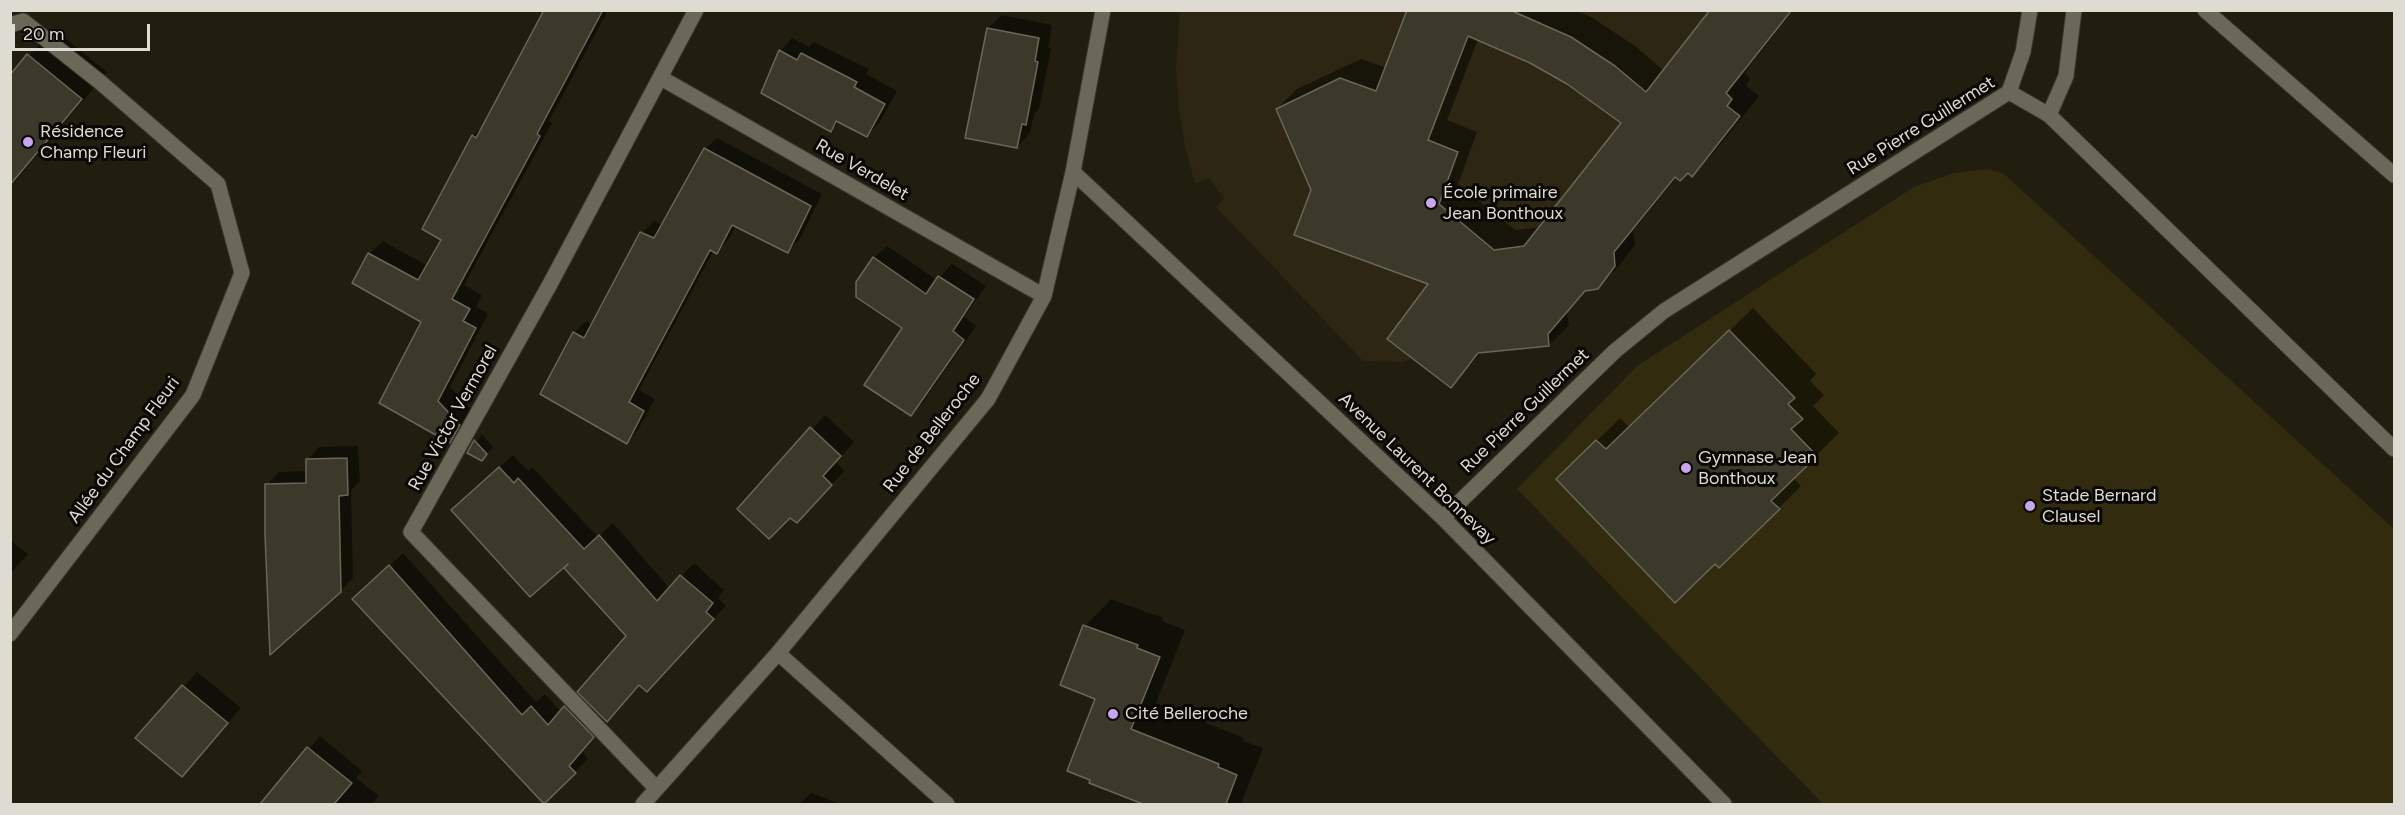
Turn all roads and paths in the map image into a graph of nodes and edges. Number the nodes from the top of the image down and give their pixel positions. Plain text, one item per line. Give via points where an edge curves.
1 (696, 10) edge
2 (1103, 10) edge
3 (2031, 10) edge
4 (2074, 10) edge
5 (2205, 10) edge
6 (10, 25) edge
7 (661, 78) junction
8 (2009, 92) junction
9 (2049, 115) junction
10 (1073, 172) junction
11 (2394, 175) edge
12 (1044, 296) junction
13 (2394, 449) edge
14 (1443, 518) junction
15 (10, 634) edge
16 (778, 653) junction
17 (656, 788) junction
18 (643, 804) edge
19 (946, 804) edge
20 (1724, 804) edge

1 - 7 street, Rue Victor Vermorel
2 - 10 street, Rue de Belleroche
3 - 8 street via 2024,52
4 - 9 street via 2066,76
5 - 11 street
6 - 15 street, Allée du Champ Fleuri via 23,21 218,184 242,273 193,395
7 - 12 street, Rue Verdelet
7 - 17 street, Rue Victor Vermorel via 411,532
8 - 9 street, Rue Pierre Guillermet
8 - 14 street, Rue Pierre Guillermet via 1664,311 1615,351
9 - 13 street, Rue Pierre Guillermet
10 - 12 street, Rue de Belleroche
10 - 14 street, Avenue Laurent Bonnevay
12 - 16 street, Rue de Belleroche via 988,399
14 - 20 street, Avenue Laurent Bonnevay
16 - 17 street, Rue de Belleroche
16 - 19 street
17 - 18 street, Rue de Belleroche

